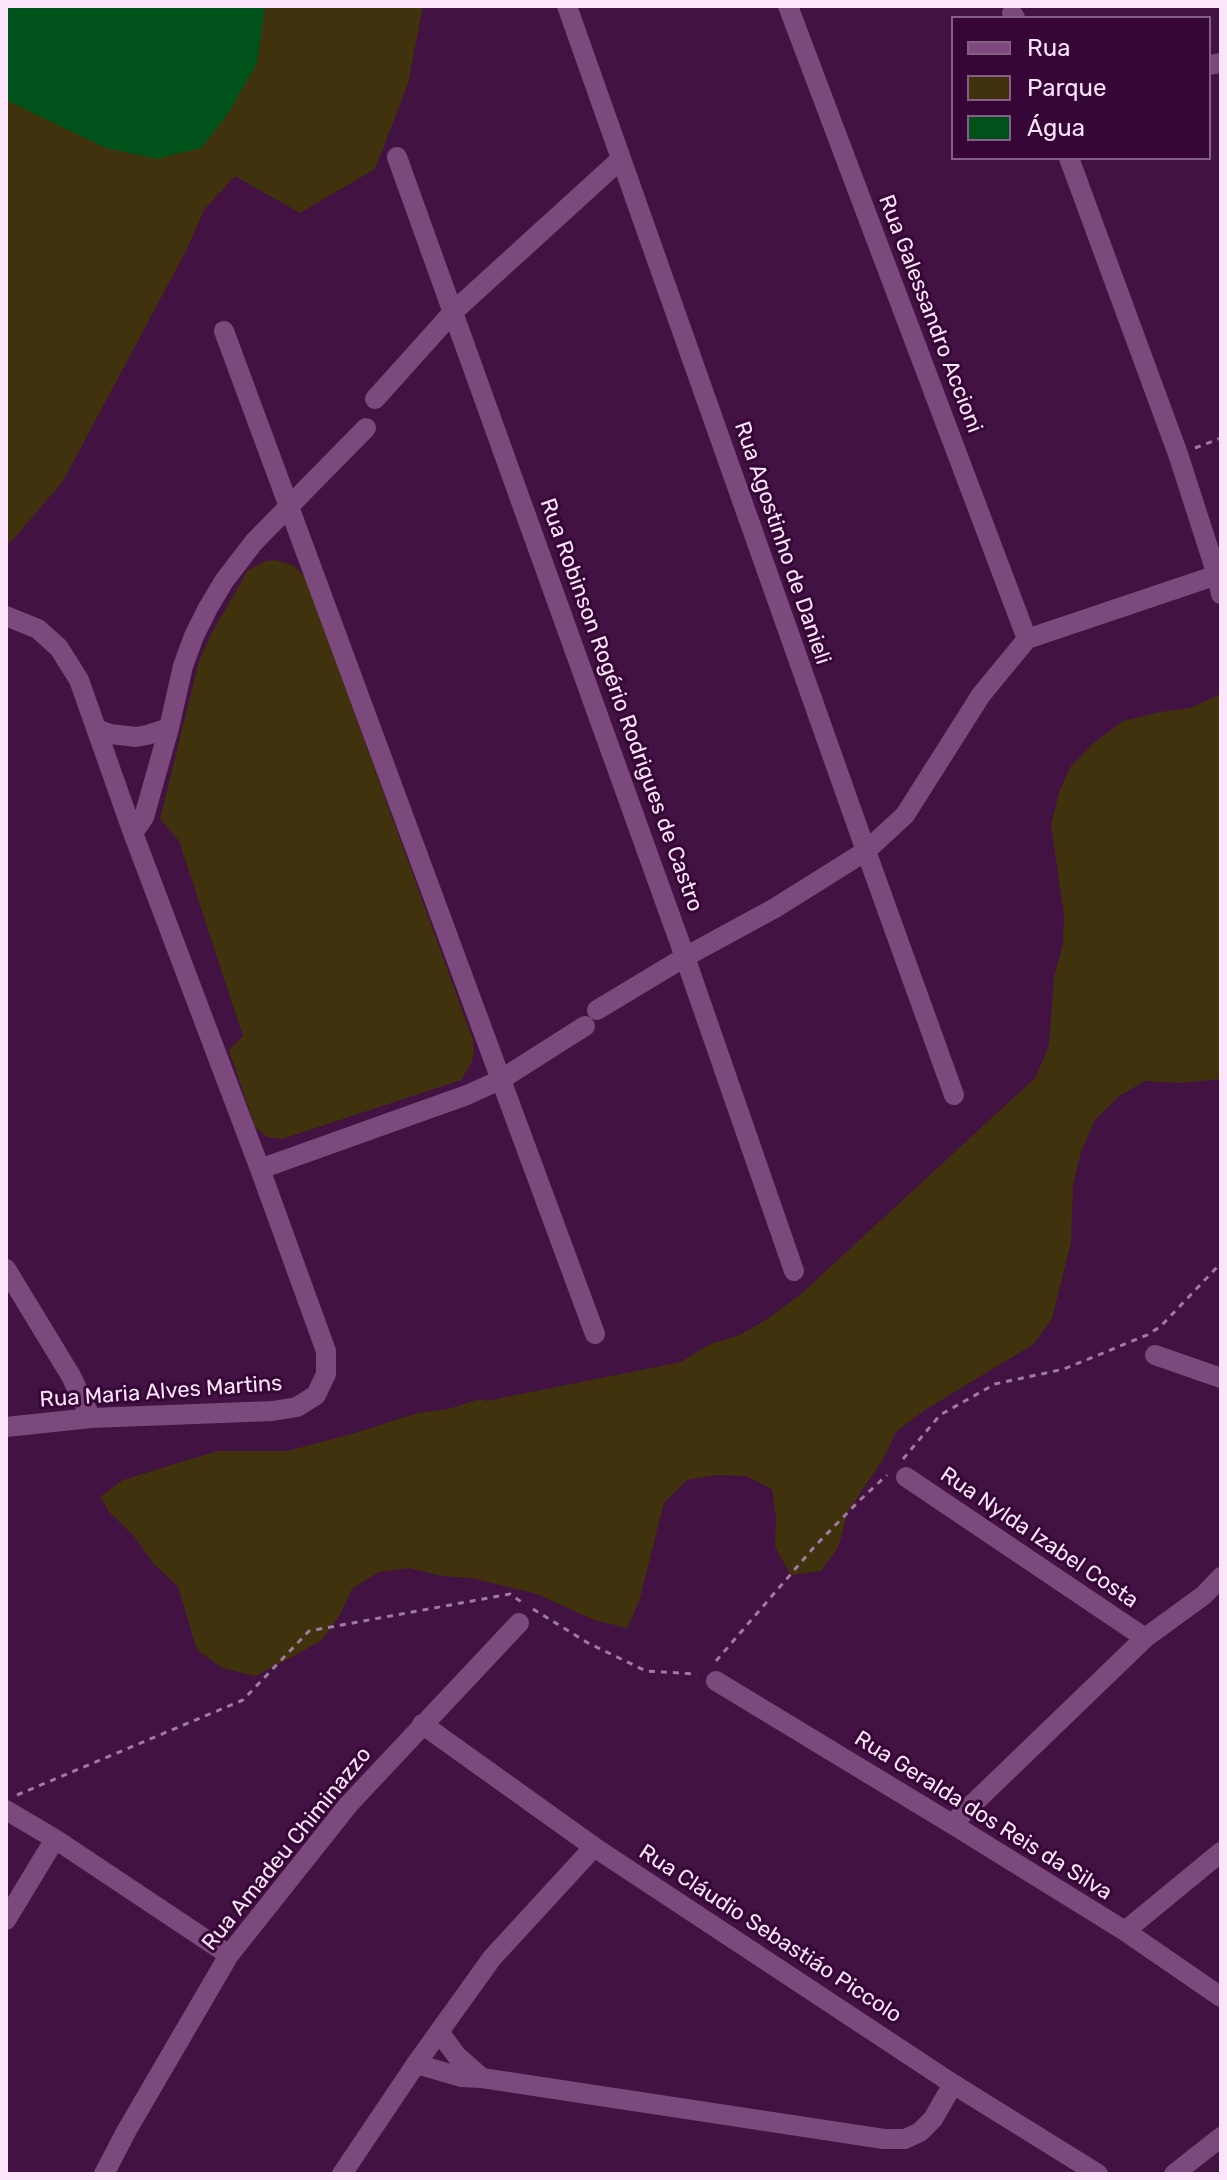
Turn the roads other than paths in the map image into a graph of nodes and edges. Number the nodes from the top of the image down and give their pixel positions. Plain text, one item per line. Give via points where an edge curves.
1 (567, 6) edge
2 (788, 6) edge
3 (397, 157) dead end
4 (621, 159) junction
5 (1070, 160) edge
6 (454, 311) junction
7 (224, 331) dead end
8 (375, 399) dead end
9 (366, 428) dead end
10 (289, 507) junction
11 (1219, 584) edge
12 (6, 616) edge
13 (1027, 639) junction
14 (169, 728) junction
15 (97, 729) junction
16 (133, 833) junction
17 (866, 851) junction
18 (685, 957) junction
19 (500, 1080) junction
20 (954, 1095) dead end
21 (260, 1169) junction
22 (6, 1269) edge
23 (794, 1271) dead end
24 (595, 1334) dead end
25 (1155, 1355) dead end
26 (1221, 1378) edge
27 (91, 1418) junction
28 (6, 1427) edge
29 (906, 1477) dead end
30 (1221, 1577) edge
31 (519, 1623) dead end
32 (1145, 1638) junction
33 (713, 1678) road end
34 (422, 1724) junction
35 (6, 1810) edge
36 (952, 1824) junction
37 (55, 1839) junction
38 (594, 1847) junction
39 (1221, 1852) edge
40 (6, 1920) edge
41 (1125, 1931) junction
42 (229, 1955) junction
43 (1221, 1997) edge
44 (439, 2032) junction
45 (416, 2064) junction
46 (482, 2078) junction
47 (953, 2084) junction
48 (1221, 2137) edge
49 (104, 2174) edge
50 (342, 2174) edge
51 (1098, 2174) edge
52 (1174, 2174) edge

1 - 4 street, Rua Agostinho de Danieli
2 - 13 street, Rua Galessandro Accioni
3 - 6 street, Rua Robinson Rogério Rodrigues de Castro
4 - 6 street
4 - 17 street, Rua Agostinho de Danieli
5 - 11 street via 1178,454
6 - 8 street
6 - 18 street, Rua Robinson Rogério Rodrigues de Castro
7 - 10 street
9 - 10 street
10 - 14 street via 238,561 208,608 183,666
10 - 19 street
11 - 13 street
12 - 15 street via 38,629 59,648 79,680
13 - 17 street via 981,695 905,815
14 - 15 street via 136,737
14 - 16 street via 144,817
15 - 16 street
16 - 21 street
17 - 18 street
17 - 20 street, Rua Agostinho de Danieli
18 - 19 street
18 - 23 street, Rua Robinson Rogério Rodrigues de Castro
19 - 21 street
19 - 24 street
21 - 27 street, Rua Maria Alves Martins via 326,1351 326,1374 316,1395 297,1407 273,1411
22 - 27 street
25 - 26 street
27 - 28 street, Rua Maria Alves Martins
29 - 32 street, Rua Nylda Izabel Costa
30 - 32 street
31 - 34 street, Rua Amadeu Chiminazzo
32 - 36 street
33 - 36 street, Rua Geralda dos Reis da Silva
34 - 38 street, Rua Cláudio Sebastiáo Piccolo
34 - 42 street, Rua Amadeu Chiminazzo via 349,1804
35 - 37 street
36 - 41 street, Rua Geralda dos Reis da Silva
37 - 40 street
37 - 42 street
38 - 44 street via 492,1958
38 - 47 street, Rua Cláudio Sebastiáo Piccolo
39 - 41 street
41 - 43 street, Rua Geralda dos Reis da Silva
42 - 49 street, Rua Amadeu Chiminazzo
44 - 45 street
44 - 46 street
45 - 46 street
45 - 50 street
46 - 47 street via 884,2139 905,2139 920,2132
47 - 51 street, Rua Cláudio Sebastiáo Piccolo
48 - 52 street

